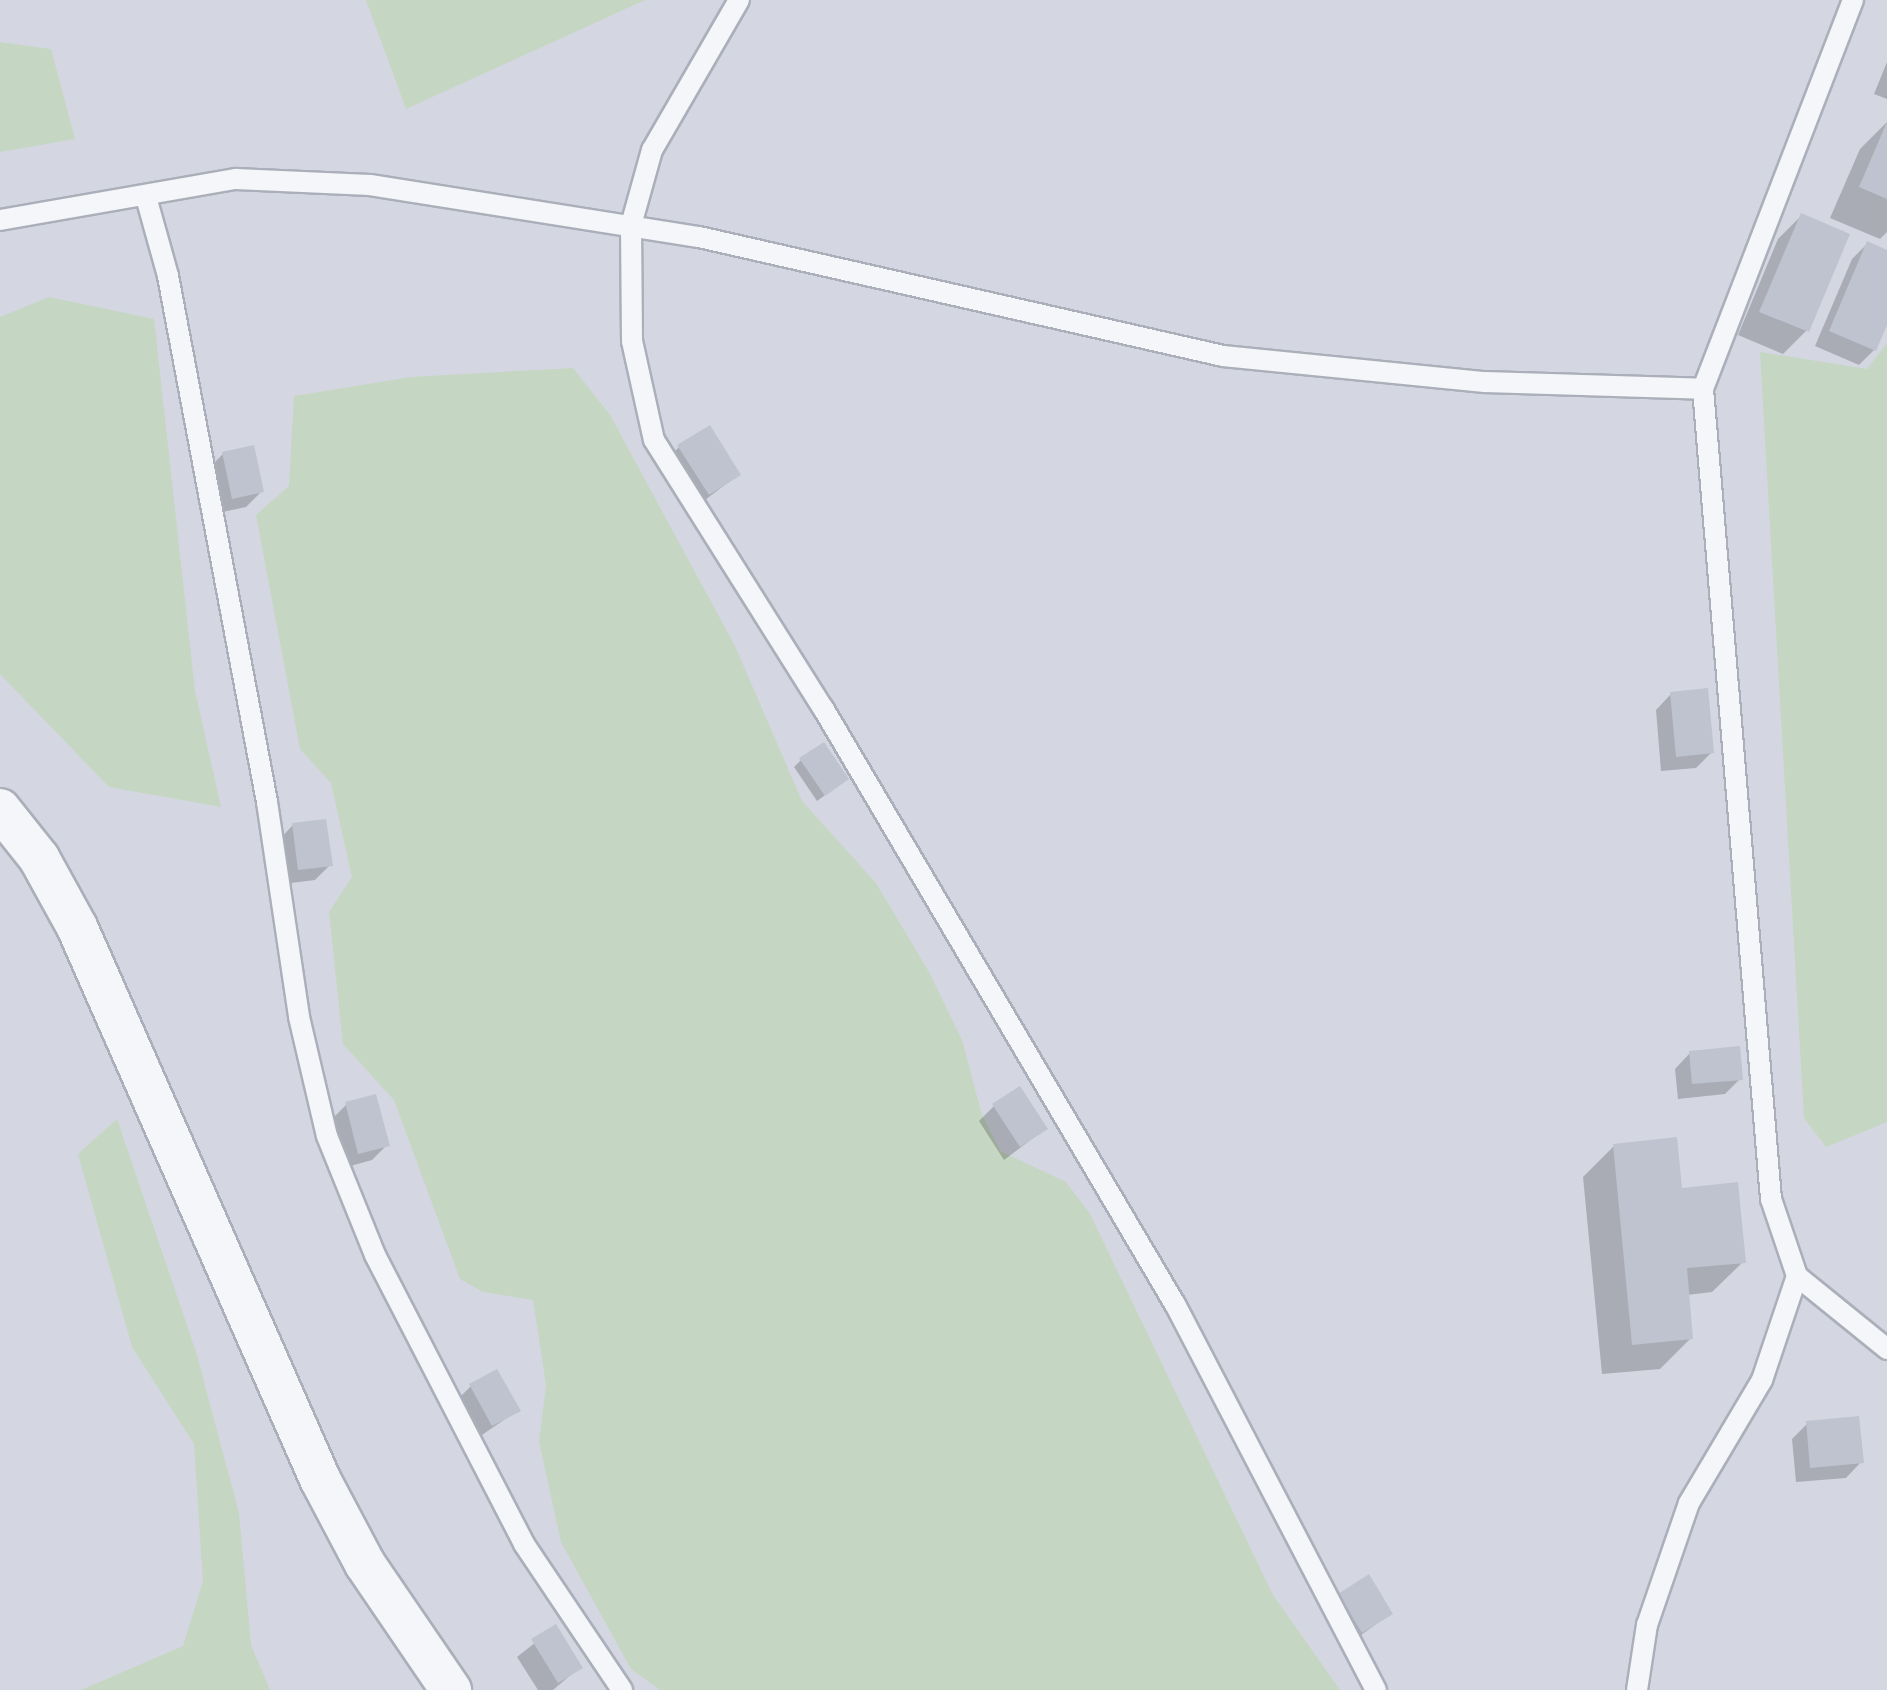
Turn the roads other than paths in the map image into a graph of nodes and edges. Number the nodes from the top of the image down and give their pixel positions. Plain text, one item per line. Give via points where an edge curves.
1 (739, 0) edge
2 (1853, 0) edge
3 (146, 197) junction
4 (0, 220) edge
5 (631, 224) junction
6 (1703, 389) junction
7 (0, 808) edge
8 (1797, 1276) junction
9 (1887, 1350) edge
10 (450, 1690) edge
11 (622, 1690) edge
12 (1376, 1690) edge
13 (1637, 1690) edge

1 - 5 lane via 652,150
2 - 6 lane
3 - 4 lane
3 - 5 lane via 236,179 296,178
3 - 11 lane via 168,276 267,802 299,1017 327,1136 376,1255 516,1528
5 - 6 lane via 1224,356 1485,382
5 - 12 lane via 632,340 654,440 824,708 1176,1306
6 - 8 lane via 1771,1199
7 - 10 street via 77,927 320,1479 366,1564
8 - 9 lane
8 - 13 lane via 1762,1380 1689,1502 1648,1626

